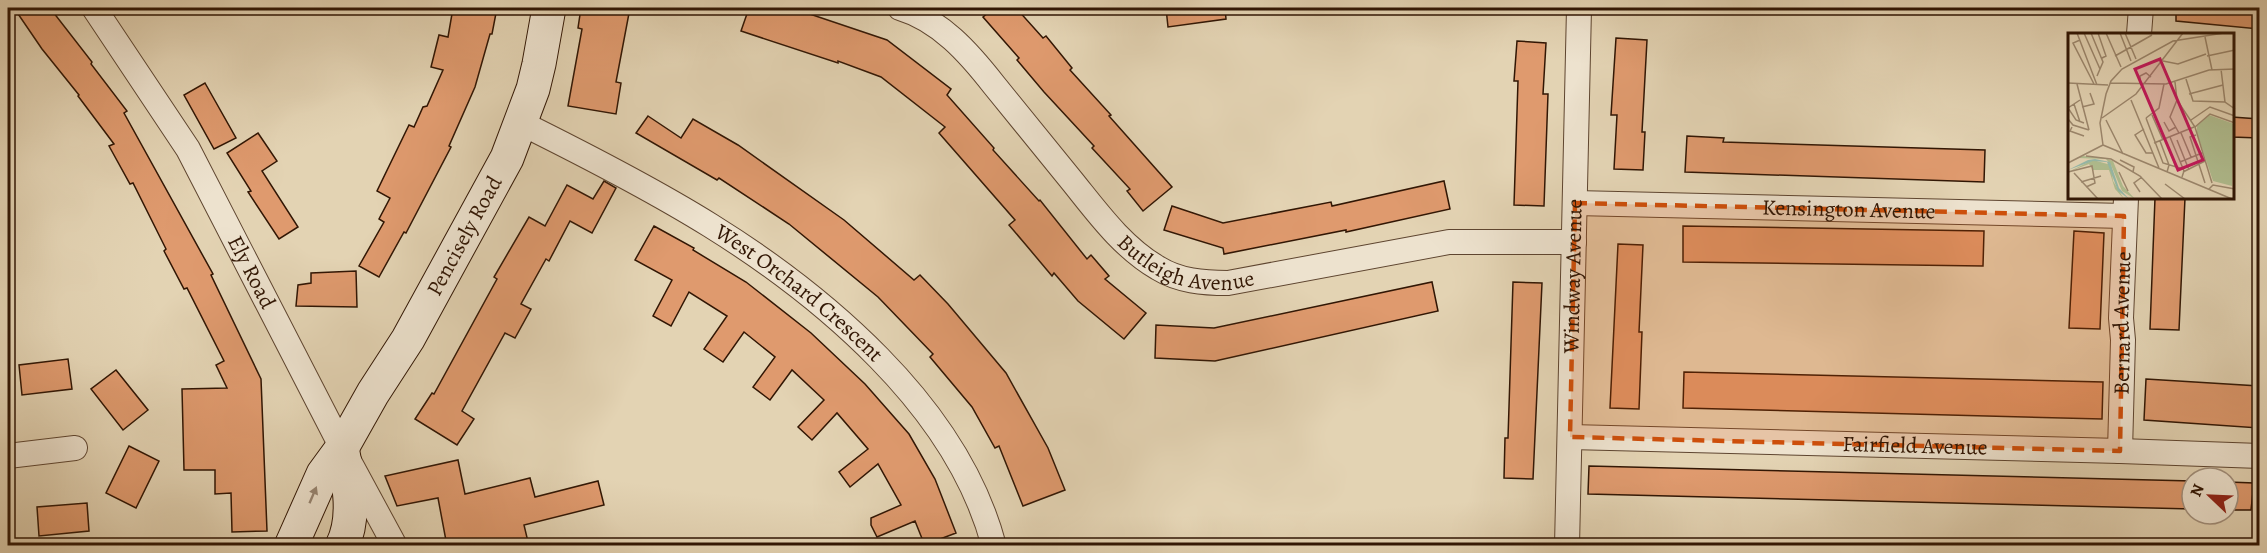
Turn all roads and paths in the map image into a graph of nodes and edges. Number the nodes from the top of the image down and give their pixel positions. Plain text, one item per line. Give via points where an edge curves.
1 (94, 8) edge
2 (549, 8) edge
3 (1579, 8) edge
4 (2141, 8) edge
5 (912, 9) edge
6 (2139, 33) edge
7 (521, 123) junction
8 (1575, 203) junction
9 (2125, 207) edge
10 (1574, 242) junction
11 (1570, 437) junction
12 (75, 448) dead end
13 (342, 448) junction
14 (2120, 451) junction
15 (8, 456) edge
16 (2259, 456) edge
17 (291, 546) edge
18 (342, 546) edge
19 (395, 546) edge
20 (994, 546) edge
21 (1567, 546) edge

1 - 13 street, Ely Road via 188,149
2 - 7 main road, Pencisely Road via 539,64
3 - 8 street, Windway Avenue
4 - 6 street
5 - 10 street, Butleigh Avenue via 957,43 983,70 1120,238 1159,269 1186,280 1228,283 1449,242
7 - 13 main road, Pencisely Road via 483,205
7 - 20 street, West Orchard Crescent via 675,203 754,254 826,308 894,373 928,413 973,489
8 - 9 street, Kensington Avenue
8 - 10 street, Windway Avenue
9 - 14 street, Bernard Avenue
10 - 11 street, Windway Avenue
11 - 14 street, Fairfield Avenue
11 - 21 street, Windway Avenue
12 - 15 street
17 -> 13 main road, Pencisely Road via 323,474
13 - 18 main road via 350,496 350,520
13 - 19 street, Ely Road
14 - 16 street, Fairfield Avenue

